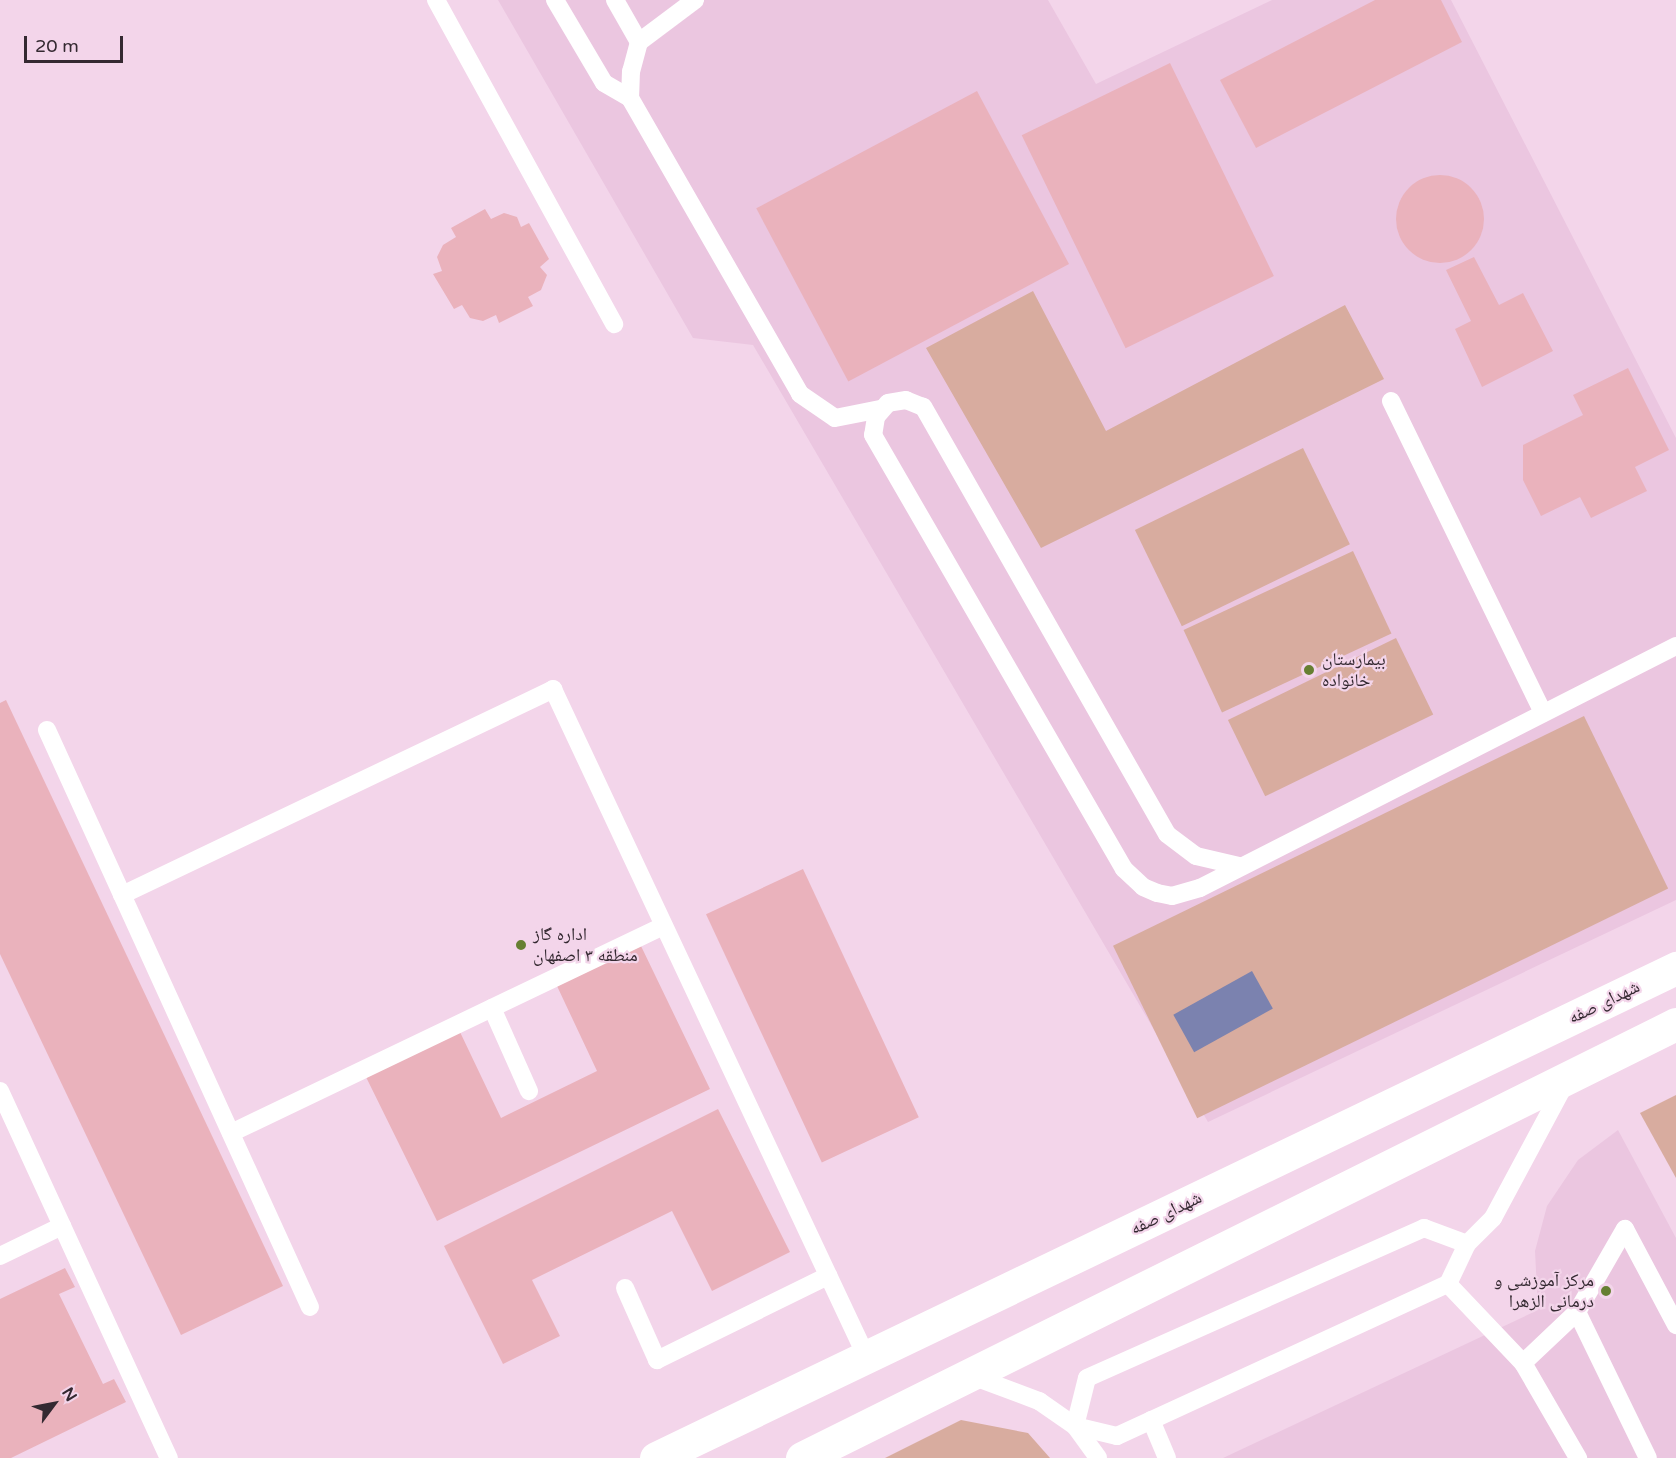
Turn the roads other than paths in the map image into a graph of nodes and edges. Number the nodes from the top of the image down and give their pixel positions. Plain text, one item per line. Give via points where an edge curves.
1 (436, 0) edge
2 (555, 0) edge
3 (615, 0) edge
4 (695, 0) edge
5 (639, 42) junction
6 (630, 98) junction
7 (614, 324) dead end
8 (1391, 400) dead end
9 (881, 409) junction
10 (1676, 646) edge
11 (1543, 713) junction
12 (47, 730) dead end
13 (1239, 866) junction
14 (122, 895) junction
15 (663, 926) junction
16 (1676, 968) edge
17 (492, 1008) junction
18 (1676, 1024) edge
19 (1568, 1077) junction
20 (0, 1091) edge
21 (529, 1091) dead end
22 (231, 1133) junction
23 (62, 1226) junction
24 (1467, 1244) junction
25 (0, 1256) edge
26 (828, 1276) junction
27 (1449, 1284) junction
28 (625, 1288) dead end
29 (310, 1307) dead end
30 (1576, 1312) junction
31 (1676, 1325) edge
32 (866, 1356) junction
33 (1523, 1363) junction
34 (972, 1376) junction
35 (1151, 1420) junction
36 (1075, 1426) junction
37 (169, 1458) edge
38 (656, 1458) edge
39 (802, 1458) edge
40 (1098, 1458) edge
41 (1167, 1458) edge
42 (1578, 1458) edge
43 (1648, 1458) edge

1 - 7 lane
2 - 6 lane via 604,83
3 - 5 lane
4 - 5 lane
5 - 6 lane via 631,71
6 - 9 lane via 800,394 835,418
8 - 11 lane
9 - 13 lane via 897,400 923,407 1167,834 1196,856
9 - 13 lane via 873,435 1132,879 1172,896 1200,888
10 - 11 lane
11 - 13 lane
12 - 14 lane
14 - 15 lane via 553,689
14 - 22 lane
15 - 17 lane
15 - 26 lane
16 - 32 main road, شهدای صفه
17 - 21 lane
17 - 22 lane
18 - 19 main road
19 - 24 lane via 1493,1218
19 - 34 main road
20 - 23 lane
22 - 29 lane
23 - 25 lane
23 - 37 lane
24 - 27 lane
24 - 36 lane via 1424,1228 1087,1378
26 - 28 lane via 657,1360
26 - 32 lane
27 - 33 lane
27 - 35 lane
30 - 31 lane via 1625,1229
30 - 33 lane
30 - 43 lane
32 - 38 main road, شهدای صفه
33 - 42 lane
34 - 36 lane via 1039,1401
34 - 39 main road
35 - 36 lane via 1117,1436
35 - 41 lane
36 - 40 lane

